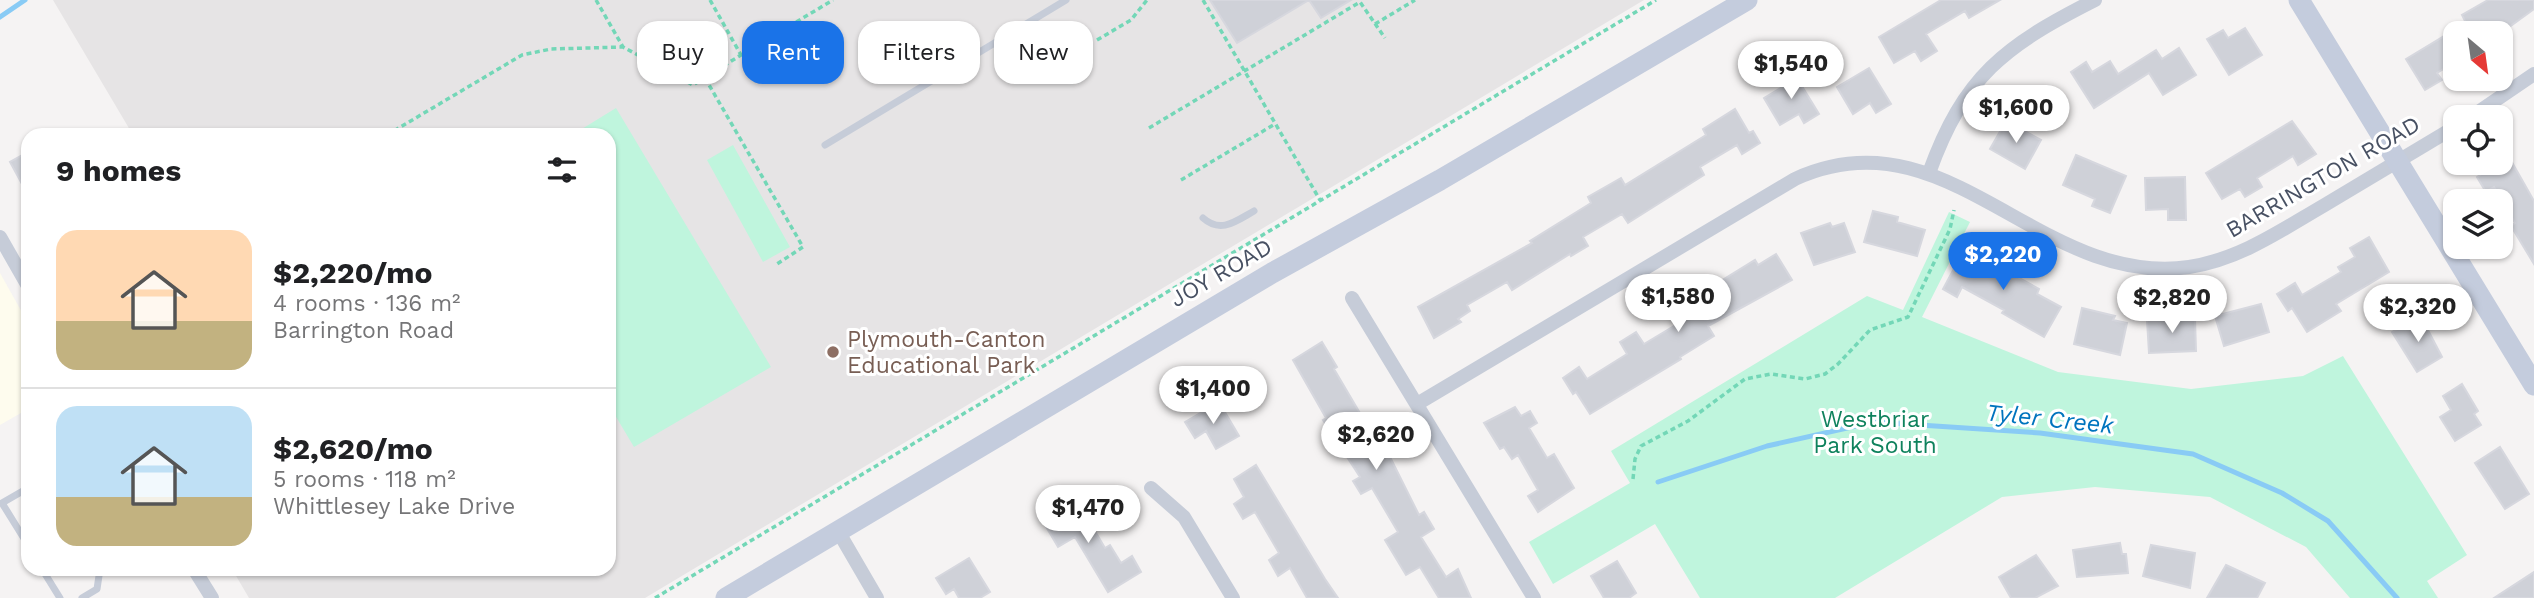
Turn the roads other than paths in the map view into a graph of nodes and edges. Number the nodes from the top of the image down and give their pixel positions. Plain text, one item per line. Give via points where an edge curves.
1 (1066, 0) edge
2 (1747, 0) edge
3 (2095, 0) edge
4 (2299, 0) edge
5 (2534, 74) edge
6 (2489, 105) edge
7 (2443, 134) edge
8 (825, 145) dead end
9 (2399, 161) junction
10 (1929, 173) junction
11 (1254, 211) dead end
12 (1203, 218) dead end
13 (0, 237) edge
14 (21, 274) edge
15 (1352, 298) dead end
16 (2534, 385) edge
17 (1417, 404) junction
18 (1151, 488) dead end
19 (21, 492) edge
20 (838, 531) junction
21 (21, 534) edge
22 (46, 576) edge
23 (99, 576) edge
24 (198, 576) edge
25 (60, 598) edge
26 (82, 598) edge
27 (212, 598) edge
28 (726, 598) edge
29 (877, 598) edge
30 (1233, 598) edge
31 (1534, 598) edge

1 - 8 lane
2 - 20 street, JOY ROAD via 1279,269
3 - 10 street via 1981,75 1951,118
4 - 9 street
5 - 6 street
7 - 9 street, BARRINGTON ROAD
9 - 10 street, BARRINGTON ROAD via 2250,249 2211,263 2166,269 2100,259
9 - 16 street
10 - 17 street, BARRINGTON ROAD via 1864,161 1814,170
11 - 12 lane via 1222,227
13 - 14 street
15 - 17 street
17 - 31 street
18 - 30 street via 1184,517
19 - 21 lane via 2,503
20 - 28 street, JOY ROAD
20 - 29 street
22 - 25 lane
23 - 26 lane via 97,589
24 - 27 street

